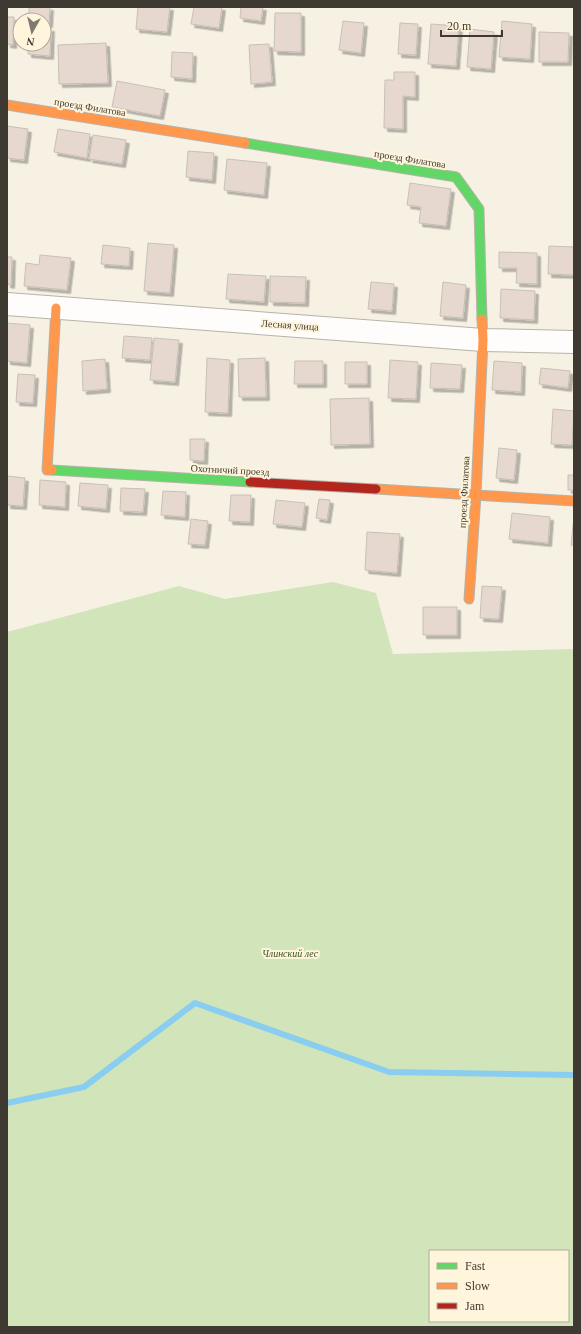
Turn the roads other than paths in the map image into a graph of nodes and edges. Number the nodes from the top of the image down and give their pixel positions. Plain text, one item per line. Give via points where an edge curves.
1 (7, 105) edge
2 (7, 304) edge
3 (56, 308) junction
4 (483, 340) junction
5 (574, 342) edge
6 (476, 495) junction
7 (574, 500) edge
8 (468, 599) dead end

1 - 4 street, проезд Филатова via 456,177 479,209
2 - 3 street, Лесная улица
3 - 4 street, Лесная улица
3 - 6 street, Охотничий проезд via 47,470
4 - 5 street, Лесная улица
4 - 6 street, проезд Филатова
6 - 7 street, Охотничий проезд
6 - 8 street, проезд Филатова

